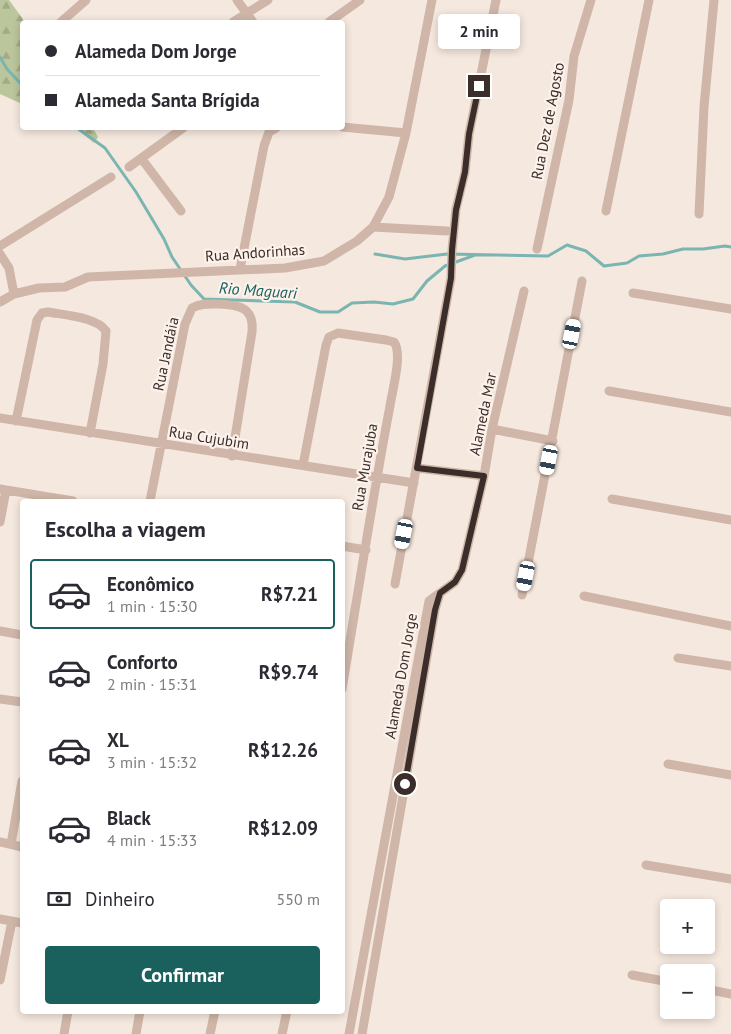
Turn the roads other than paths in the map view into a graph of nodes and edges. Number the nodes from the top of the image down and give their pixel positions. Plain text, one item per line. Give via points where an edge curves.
1 (86, 0) edge
2 (237, 0) edge
3 (268, 0) edge
4 (360, 0) edge
5 (432, 0) edge
6 (496, 0) edge
7 (591, 0) edge
8 (649, 0) edge
9 (714, 0) edge
10 (247, 14) junction
11 (63, 20) edge
12 (236, 20) edge
13 (252, 20) edge
14 (331, 20) edge
15 (345, 127) edge
16 (180, 130) edge
17 (272, 130) edge
18 (406, 133) junction
19 (141, 158) junction
20 (128, 167) dead end
21 (111, 177) dead end
22 (181, 211) dead end
23 (606, 211) dead end
24 (699, 214) dead end
25 (373, 227) junction
26 (447, 232) dead end
27 (0, 246) edge
28 (536, 249) dead end
29 (0, 254) edge
30 (240, 269) junction
31 (582, 281) dead end
32 (524, 290) dead end
33 (633, 292) dead end
34 (14, 294) junction
35 (0, 302) edge
36 (731, 309) edge
37 (609, 391) dead end
38 (731, 412) edge
39 (0, 418) edge
40 (16, 421) junction
41 (492, 429) junction
42 (90, 433) junction
43 (553, 441) junction
44 (161, 444) junction
45 (232, 456) junction
46 (303, 465) junction
47 (417, 468) junction
48 (484, 476) junction
49 (376, 477) junction
50 (414, 483) junction
51 (3, 490) edge
52 (60, 499) edge
53 (150, 499) edge
54 (612, 499) dead end
55 (731, 520) edge
56 (0, 522) edge
57 (345, 546) edge
58 (366, 550) junction
59 (395, 584) dead end
60 (440, 593) junction
61 (522, 595) dead end
62 (584, 596) dead end
63 (731, 626) edge
64 (0, 631) edge
65 (20, 635) edge
66 (678, 658) dead end
67 (731, 666) edge
68 (345, 672) edge
69 (0, 699) edge
70 (20, 702) edge
71 (668, 764) dead end
72 (731, 775) edge
73 (20, 792) edge
74 (0, 842) edge
75 (11, 844) junction
76 (20, 846) edge
77 (646, 865) dead end
78 (731, 880) edge
79 (0, 919) edge
80 (12, 921) junction
81 (20, 923) edge
82 (632, 975) dead end
83 (0, 980) edge
84 (660, 980) edge
85 (715, 991) edge
86 (731, 994) edge
87 (67, 1014) edge
88 (139, 1014) edge
89 (213, 1014) edge
90 (285, 1014) edge
91 (64, 1034) edge
92 (136, 1034) edge
93 (210, 1034) edge
94 (282, 1034) edge
95 (349, 1034) edge
96 (362, 1034) edge

1 - 11 street
2 - 10 street
3 - 10 street
4 - 14 street
5 - 18 street, Rua Andorinhas
6 - 47 street via 456,210 451,278
7 - 28 street, Rua Dez de Agosto via 574,56 569,100
8 - 23 street
9 - 24 street
10 - 12 street
10 - 13 street
15 - 18 street
16 - 19 street
17 - 30 street via 264,146
18 - 25 street, Rua Andorinhas via 389,197
19 - 20 street
19 - 22 street
21 - 27 street
25 - 26 street
25 - 30 street, Rua Andorinhas via 324,261 286,268
29 - 34 street via 9,268
30 - 34 street, Rua Andorinhas via 88,277 65,286
31 - 43 street
32 - 41 street, Alameda Mar
33 - 36 street
34 - 35 street, Rua Andorinhas
37 - 38 street
39 - 40 street, Rua Cujubim
40 - 42 street, Rua Cujubim
40 - 42 street via 37,320 42,313 48,312 78,318 102,326 106,331
41 - 43 street
41 - 48 street, Alameda Mar
42 - 44 street, Rua Cujubim
43 - 61 street
44 - 45 street, Rua Cujubim
44 - 45 street, Rua Jandáia via 185,324 192,308 203,304 233,304 249,313 252,325
44 - 53 street, Rua Jandáia
45 - 46 street, Rua Cujubim
46 - 49 street, Rua Cujubim
46 - 49 street, Rua Murajuba via 327,340 338,333 386,340 394,342 398,350
47 - 48 street
47 - 50 street
48 - 60 street, Alameda Mar via 462,570 455,582
49 - 50 street, Rua Cujubim
49 - 58 street, Rua Murajuba
50 - 59 street
51 - 52 street
51 - 56 street
54 - 55 street
57 - 58 street
58 - 68 street, Rua Murajuba
60 - 95 street, Alameda Dom Jorge via 429,601
60 - 96 street, Alameda Dom Jorge
62 - 63 street
64 - 65 street
66 - 67 street
69 - 70 street
71 - 72 street
73 - 75 street
74 - 75 street
75 - 76 street
77 - 78 street
79 - 80 street
80 - 81 street
80 - 83 street
82 - 84 street
85 - 86 street
87 - 91 street
88 - 92 street
89 - 93 street
90 - 94 street

